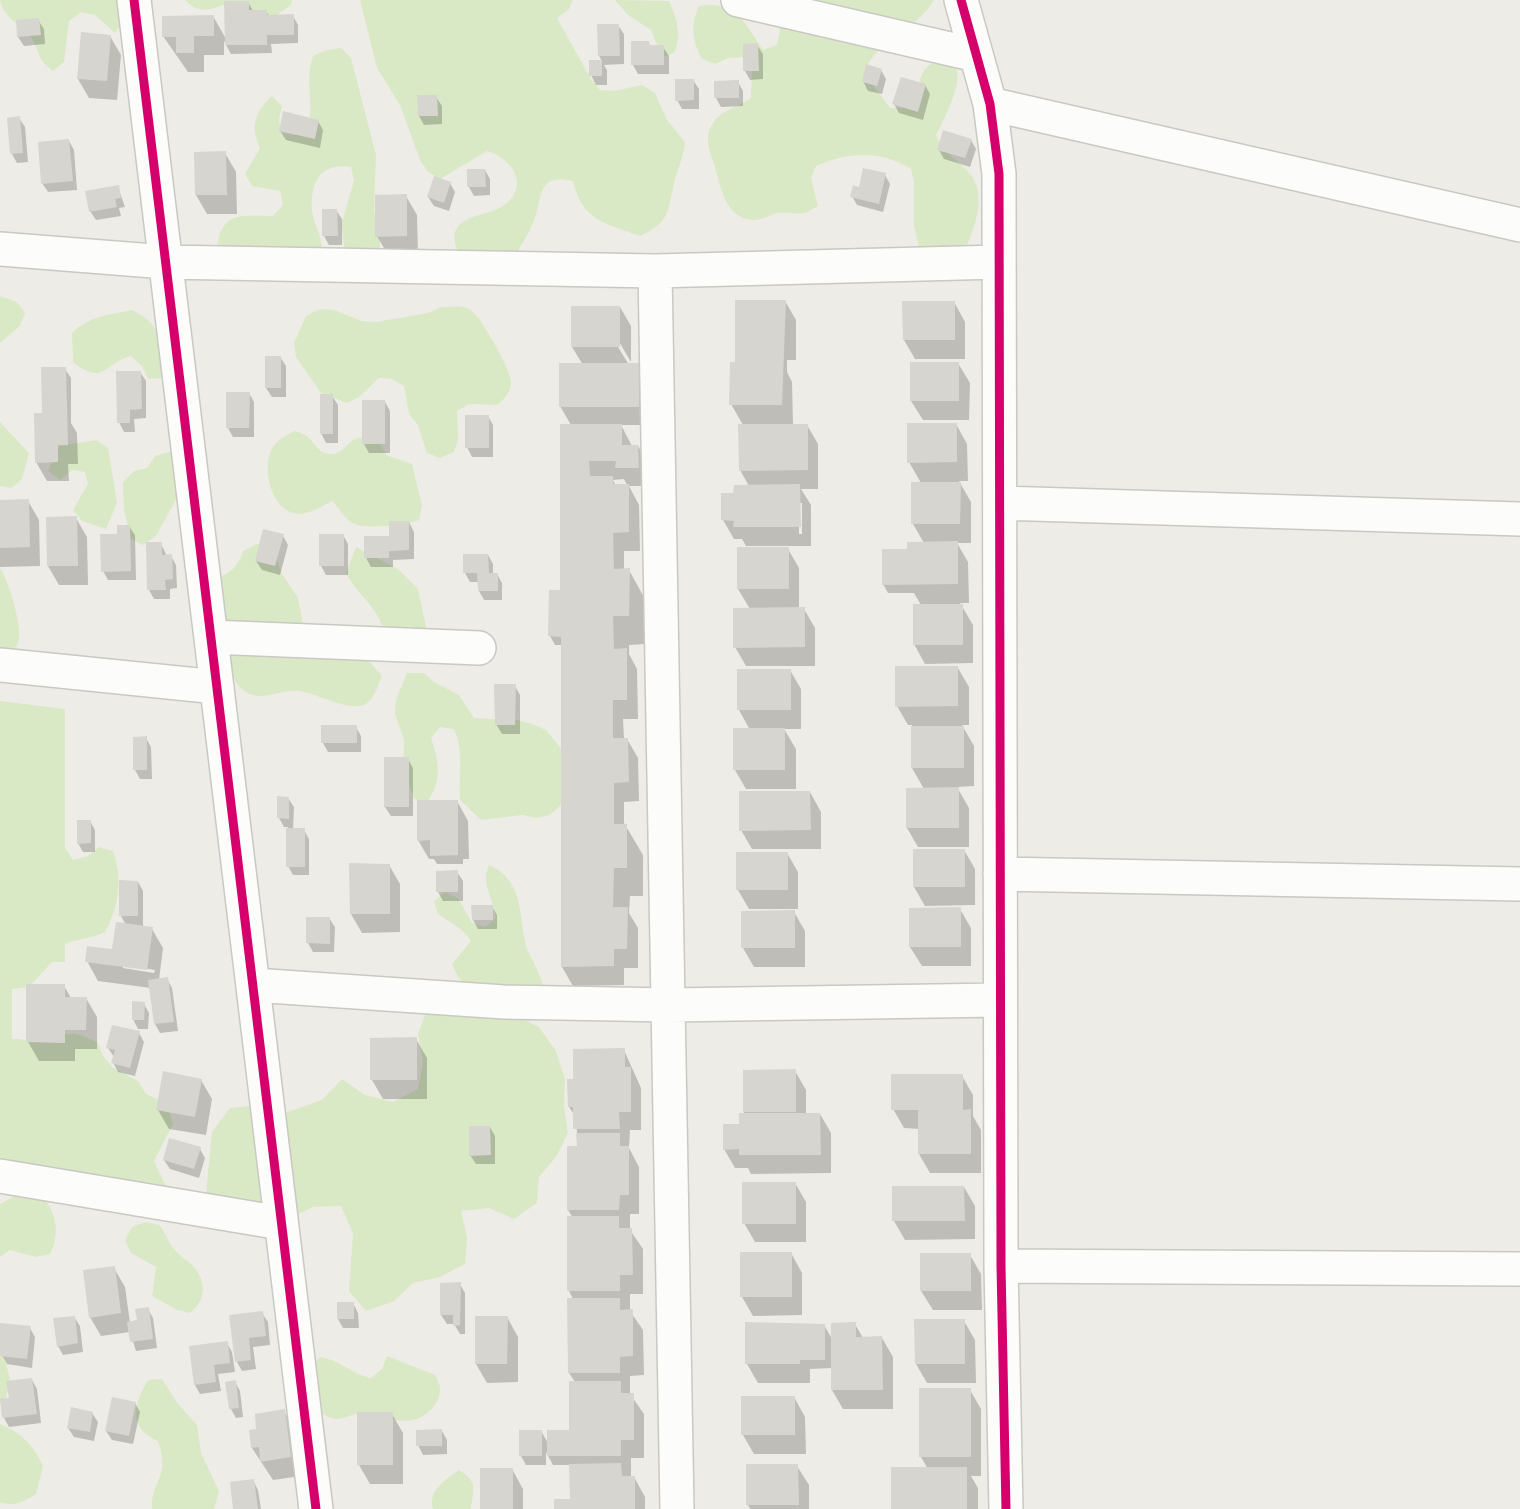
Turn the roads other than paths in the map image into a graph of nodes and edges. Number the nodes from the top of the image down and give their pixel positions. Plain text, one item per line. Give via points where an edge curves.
1 (134, 0) edge
2 (738, 0) edge
3 (961, 0) edge
4 (976, 56) junction
5 (990, 104) junction
6 (1520, 225) edge
7 (0, 249) edge
8 (166, 262) junction
9 (999, 262) junction
10 (655, 272) junction
11 (1000, 503) junction
12 (1520, 519) edge
13 (211, 638) junction
14 (479, 648) dead end
15 (0, 664) edge
16 (217, 687) junction
17 (1000, 873) junction
18 (1520, 884) edge
19 (253, 985) junction
20 (1000, 1000) junction
21 (669, 1005) junction
22 (0, 1176) edge
23 (281, 1223) junction
24 (1001, 1266) junction
25 (1520, 1269) edge
26 (316, 1509) edge
27 (677, 1509) edge
28 (1006, 1509) edge

1 - 8 street
2 - 4 street
3 - 4 street
4 - 5 street
5 - 6 street
5 - 9 street via 999,174
7 - 8 street
8 - 10 street
8 - 13 street
9 - 10 street
9 - 11 street
10 - 21 street
11 - 12 street
11 - 17 street
13 - 14 street
13 - 16 street
15 - 16 street
16 - 19 street
17 - 18 street
17 - 20 street
19 - 21 street via 504,1002
19 - 23 street
20 - 21 street
20 - 24 street
21 - 27 street
22 - 23 street
23 - 26 street
24 - 25 street
24 - 28 street

